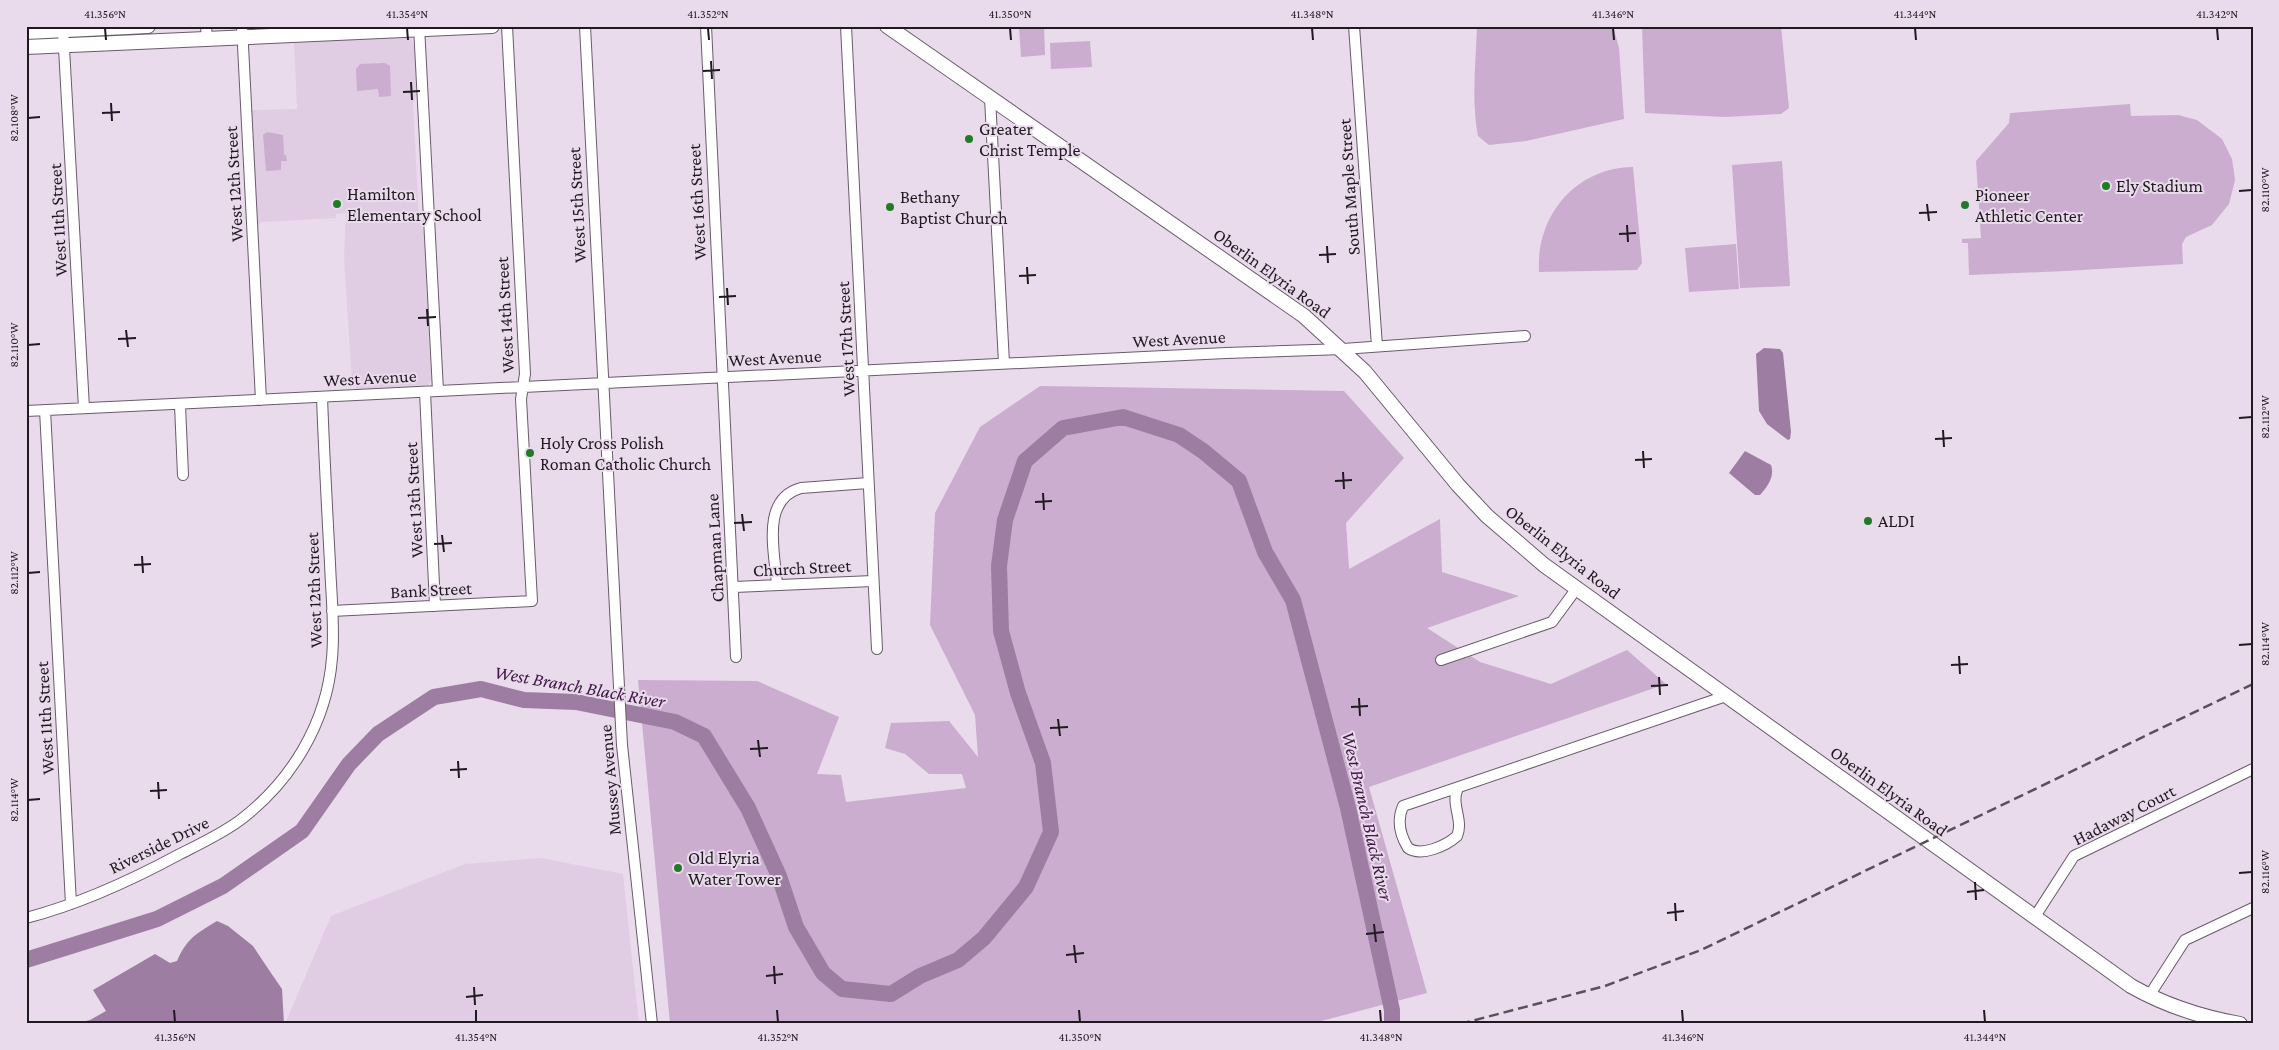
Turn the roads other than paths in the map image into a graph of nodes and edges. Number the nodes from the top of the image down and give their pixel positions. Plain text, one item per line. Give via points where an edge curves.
1 (148, 26) edge
2 (492, 26) edge
3 (507, 26) edge
4 (585, 26) edge
5 (706, 26) edge
6 (846, 26) edge
7 (887, 26) edge
8 (912, 26) edge
9 (1354, 26) edge
10 (469, 27) edge
11 (104, 28) edge
12 (419, 28) edge
13 (63, 30) junction
14 (26, 32) edge
15 (242, 32) edge
16 (207, 33) edge
17 (909, 42) junction
18 (64, 46) junction
19 (26, 47) edge
20 (990, 98) junction
21 (1525, 336) dead end
22 (1377, 346) junction
23 (1343, 350) junction
24 (1004, 363) junction
25 (864, 370) junction
26 (722, 377) junction
27 (603, 383) junction
28 (524, 387) junction
29 (438, 391) junction
30 (425, 392) junction
31 (322, 396) junction
32 (261, 400) junction
33 (180, 405) junction
34 (84, 408) junction
35 (45, 410) junction
36 (26, 411) edge
37 (183, 474) dead end
38 (868, 483) junction
39 (873, 581) junction
40 (777, 585) junction
41 (734, 587) junction
42 (1577, 588) junction
43 (532, 601) joint
44 (435, 606) junction
45 (332, 611) junction
46 (877, 649) dead end
47 (736, 657) dead end
48 (1440, 660) dead end
49 (1726, 696) junction
50 (2253, 769) edge
51 (288, 773) joint
52 (1458, 788) junction
53 (71, 904) junction
54 (2253, 908) edge
55 (26, 918) edge
56 (2034, 918) junction
57 (2149, 996) junction
58 (2217, 1022) edge
59 (652, 1024) edge
60 (2240, 1024) edge

1 - 11 main road
2 - 10 main road
3 - 28 street, West 14th Street
4 - 27 street, West 15th Street
5 - 26 street, West 16th Street
6 - 25 street, West 17th Street
7 - 17 main road, Oberlin Elyria Road
8 - 17 main road
9 - 22 street, South Maple Street
10 - 12 main road
11 - 13 main road
12 - 15 main road
12 - 29 street
13 - 14 main road
13 - 18 street, West 11th Street
15 - 16 main road
15 - 32 street, West 12th Street
16 - 18 main road
17 - 20 main road, Oberlin Elyria Road
18 - 19 main road
18 - 34 street, West 11th Street
20 - 23 main road, Oberlin Elyria Road via 1304,316
20 - 24 street
21 - 22 street, West Avenue
22 - 23 street, West Avenue
23 - 24 street, West Avenue
23 - 42 main road, Oberlin Elyria Road via 1487,516
24 - 25 street, West Avenue
25 - 26 street, West Avenue
25 - 38 street, West 17th Street
26 - 27 street, West Avenue
26 - 41 street, Chapman Lane
27 - 28 street, West Avenue
27 - 59 street, Mussey Avenue via 621,733
28 - 29 street, West Avenue
28 - 43 street, West 14th Street via 521,399
29 - 30 street, West Avenue
30 - 31 street, West Avenue
30 - 44 street, West 13th Street
31 - 32 street, West Avenue
31 - 45 street, West 12th Street
32 - 33 street, West Avenue
33 - 34 street, West Avenue
33 - 37 street
34 - 35 street, West Avenue
35 - 36 street, West Avenue
35 - 53 street, West 11th Street
38 - 39 street, West 17th Street
38 - 40 street via 801,488 782,498 773,519
39 - 40 street, Church Street
39 - 46 street, West 17th Street
40 - 41 street, Church Street
41 - 47 street, Chapman Lane
42 - 48 street via 1552,622
42 - 49 main road, Oberlin Elyria Road
43 - 44 street, Bank Street
44 - 45 street, Bank Street
45 - 51 street, West 12th Street via 332,659 324,699 310,736
49 - 52 street
49 - 56 main road, Oberlin Elyria Road
50 - 56 street, Hadaway Court via 2074,856
51 - 53 street, Riverside Drive via 254,809 221,832 145,873
52 - 52 street via 1398,808 1408,848 1418,852 1453,839 1459,831 1454,796
53 - 55 street, Riverside Drive
54 - 57 street via 2184,940
56 - 57 main road, Oberlin Elyria Road via 2110,973
57 - 58 main road, Oberlin Elyria Road
58 - 60 main road, Oberlin Elyria Road

